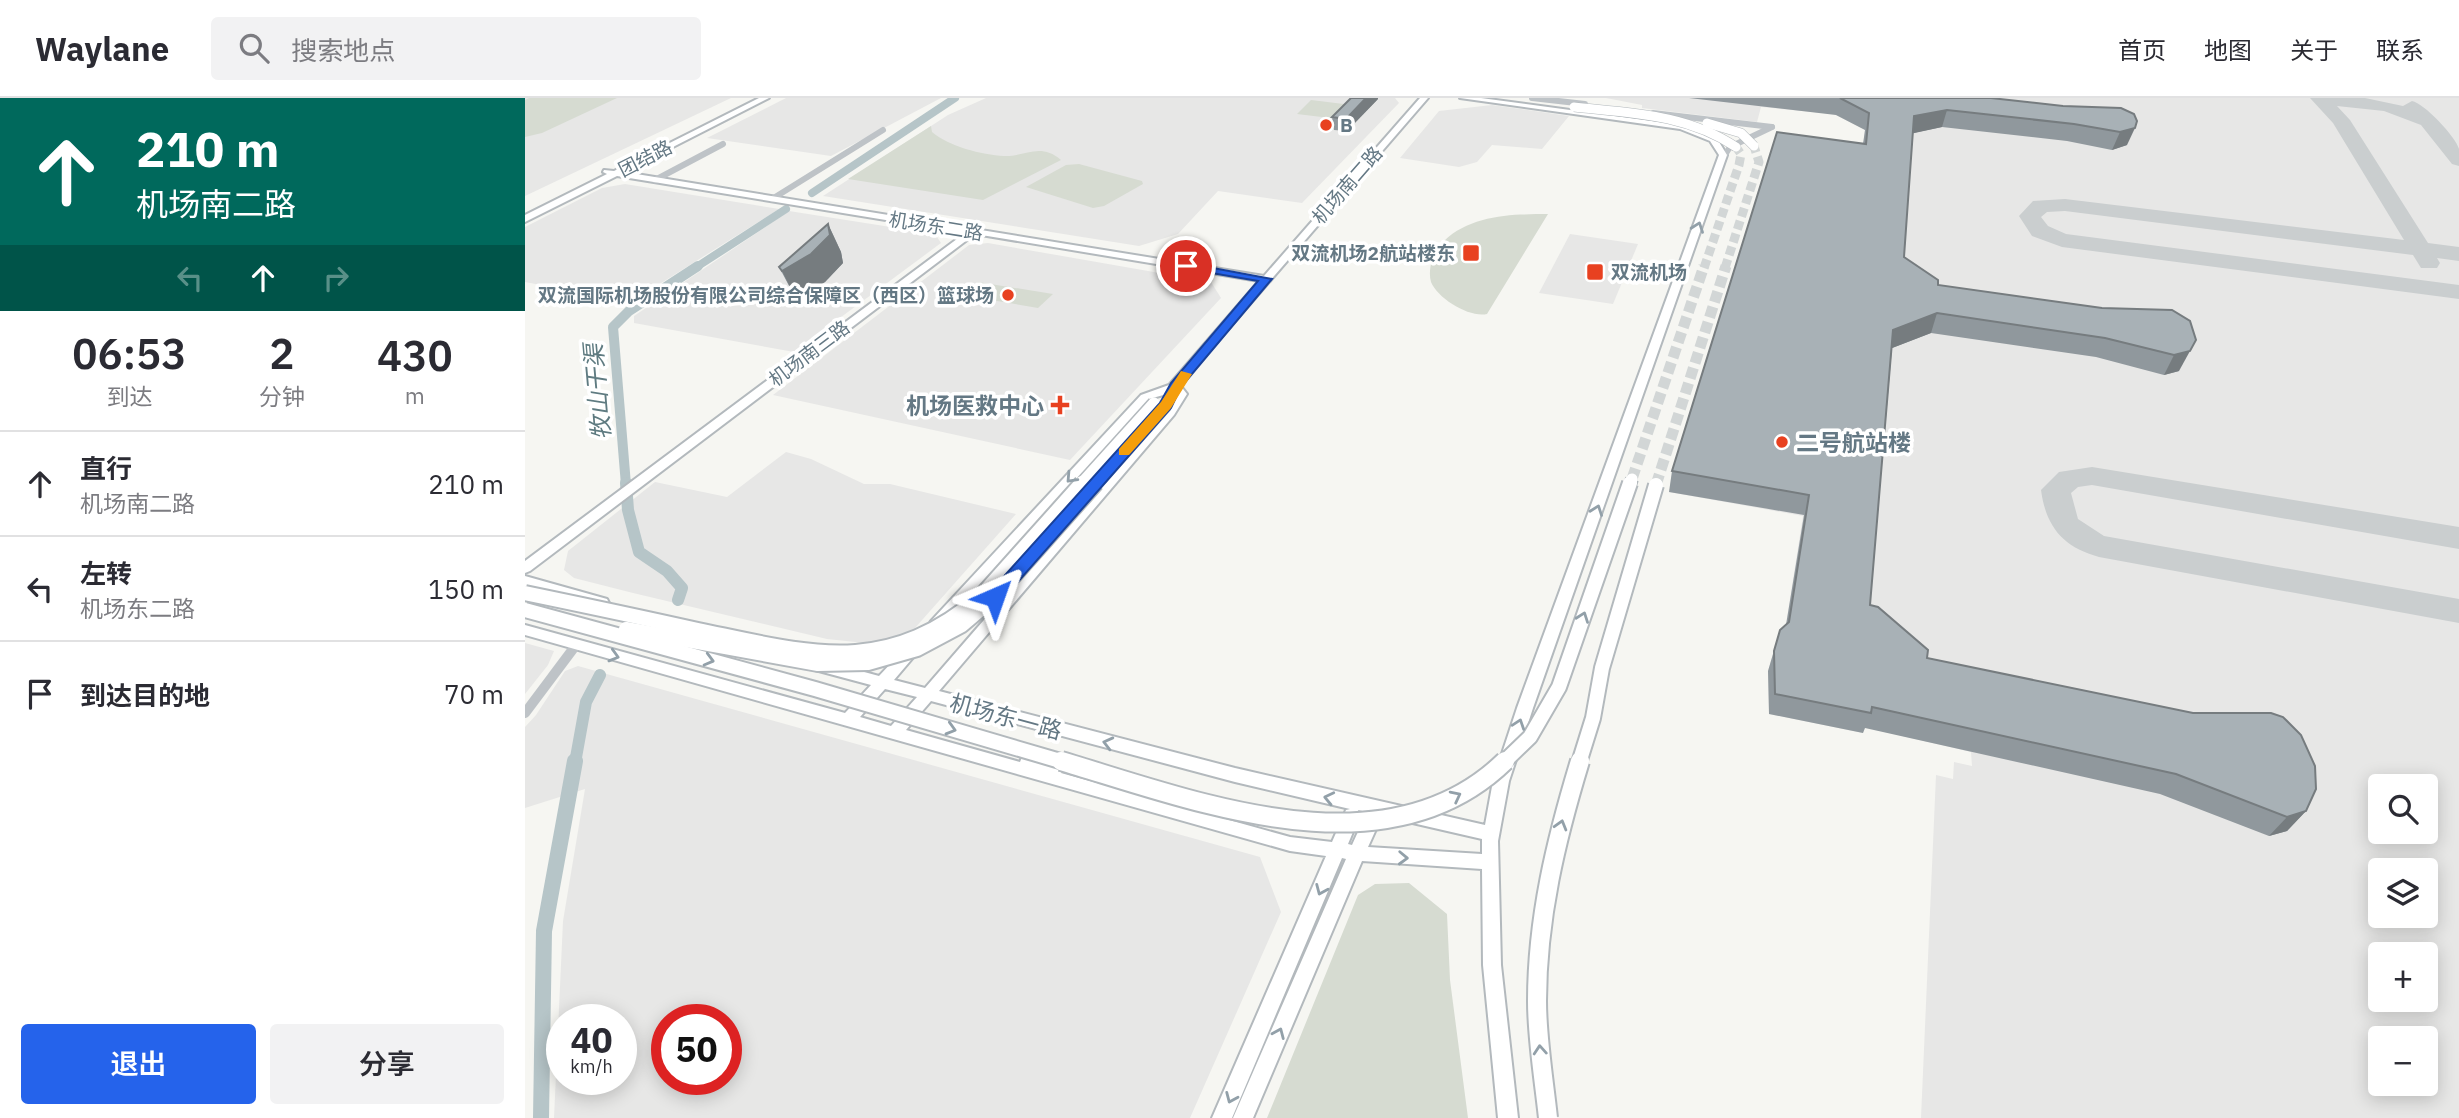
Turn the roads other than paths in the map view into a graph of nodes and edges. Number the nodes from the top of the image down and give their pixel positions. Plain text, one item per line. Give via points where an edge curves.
1 (755, 98) edge
2 (765, 98) edge
3 (1414, 98) edge
4 (1424, 98) edge
5 (1435, 98) edge
6 (1464, 98) edge
7 (1497, 98) edge
8 (1506, 98) edge
9 (1532, 98) edge
10 (1516, 100) junction
11 (1609, 111) junction
12 (1410, 112) junction
13 (883, 130) dead end
14 (723, 145) dead end
15 (1754, 146) dead end
16 (1736, 147) dead end
17 (1723, 158) junction
18 (610, 173) junction
19 (655, 180) junction
20 (772, 199) junction
21 (525, 212) edge
22 (525, 219) edge
23 (972, 232) junction
24 (1266, 279) junction
25 (1175, 386) junction
26 (1160, 404) junction
27 (1632, 479) tunnel mouth
28 (1656, 485) tunnel mouth
29 (525, 568) edge
30 (525, 581) edge
31 (525, 593) edge
32 (530, 611) edge
33 (525, 630) edge
34 (576, 645) junction
35 (882, 683) junction
36 (929, 696) junction
37 (525, 713) edge
38 (847, 721) junction
39 (894, 734) junction
40 (920, 741) junction
41 (1356, 804) junction
42 (1377, 808) junction
43 (1305, 823) junction
44 (1491, 834) junction
45 (1346, 853) junction
46 (1489, 862) junction
47 (1222, 1118) edge
48 (1243, 1118) edge
49 (1509, 1118) edge
50 (1548, 1118) edge

1 - 18 street
2 - 18 street, 团结路
3 - 12 street
4 - 12 street, 机场南二路
5 - 12 street
6 - 17 street via 1681,127 1713,139
7 - 10 street
8 - 10 street
9 - 17 street via 1772,127 1730,147
10 - 11 street, bridge
11 - 15 street, bridge via 1716,125 1741,133
11 - 16 street, bridge via 1695,126
12 - 24 street, 机场南二路
13 - 20 street
14 - 19 street
44 -> 17 street via 1509,753
18 - 19 street, 机场东二路
18 - 21 street
18 - 22 street, 团结路
19 - 20 street, 机场东二路
20 - 23 street, 机场东二路
23 - 24 street, 机场东二路
23 - 29 street, 机场南三路
24 - 25 street, 机场南二路
25 - 26 street
25 -> 35 street via 1145,397
25 - 36 street via 1181,394 1170,413
26 - 31 street, bridge via 981,597 949,622 901,645 845,654 809,653
26 - 32 street, bridge via 986,606 946,636 904,654 868,663 818,664
43 -> 27 street, bridge via 1362,822 1423,810 1475,786 1518,751 1559,687
50 -> 28 street, bridge via 1537,1002 1545,892 1593,718 1602,668
30 - 35 street, 机场东一路
32 -> 43 street, bridge via 1220,808
33 - 34 street, 机场东一路
34 - 37 street
34 -> 38 street, 机场东一路
35 - 36 street, 机场东一路
35 - 38 street
36 - 39 street
41 -> 36 street, 机场东一路
38 - 39 street, 机场东一路
39 - 40 street, 机场东一路
40 - 43 street, bridge via 1056,768 1272,824
40 - 45 street, 机场东一路 via 1276,841
41 - 42 street, 机场东一路
41 - 45 street
42 - 44 street, 机场东一路
42 - 45 street
44 - 46 street
45 -> 46 street, 机场东一路
45 -> 47 street
48 -> 45 street
46 - 49 street via 1492,965

